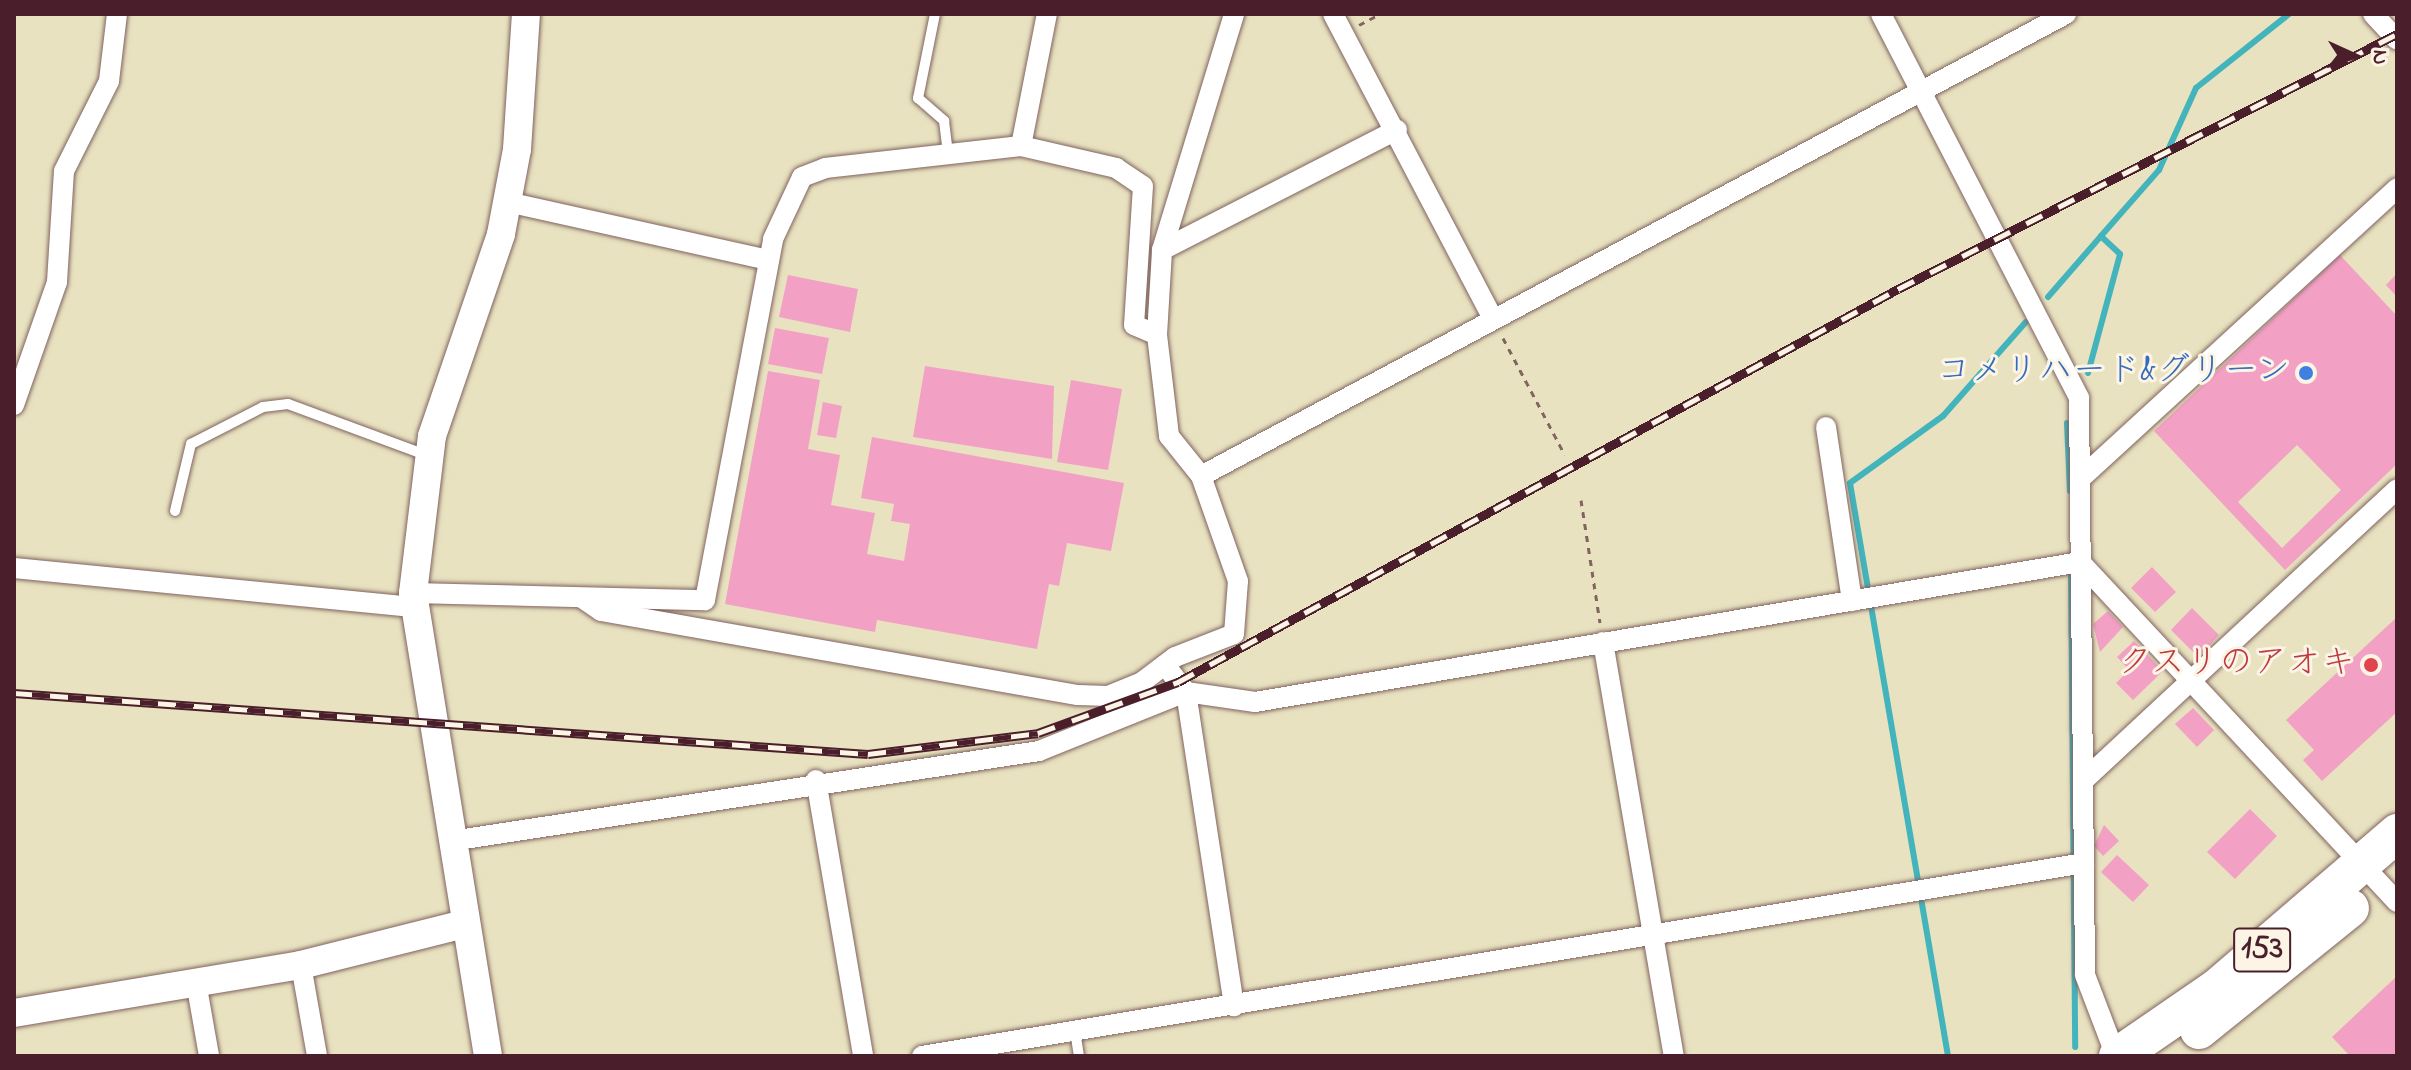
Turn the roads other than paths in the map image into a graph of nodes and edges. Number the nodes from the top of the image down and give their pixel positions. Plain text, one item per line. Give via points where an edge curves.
1 (117, 14) edge
2 (526, 14) edge
3 (935, 14) edge
4 (1047, 14) edge
5 (1234, 14) edge
6 (1333, 14) edge
7 (1881, 14) edge
8 (2066, 14) edge
9 (2373, 14) edge
10 (2397, 40) edge
11 (1921, 88) junction
12 (1397, 130) junction
13 (1021, 146) junction
14 (948, 152) junction
15 (2397, 188) edge
16 (507, 202) junction
17 (1162, 250) junction
18 (769, 260) junction
19 (1492, 317) junction
20 (1157, 335) junction
21 (14, 405) edge
22 (1826, 427) dead end
23 (428, 456) junction
24 (1201, 476) junction
25 (2081, 478) junction
26 (2397, 489) edge
27 (175, 511) dead end
28 (2072, 563) junction
29 (14, 568) edge
30 (582, 598) junction
31 (1865, 599) junction
32 (414, 600) junction
33 (1603, 642) junction
34 (1165, 665) junction
35 (2192, 678) junction
36 (1186, 692) junction
37 (816, 780) junction
38 (2084, 780) junction
39 (2397, 833) edge
40 (451, 841) junction
41 (2076, 864) junction
42 (2384, 879) edge
43 (464, 924) junction
44 (1650, 935) junction
45 (301, 965) junction
46 (196, 982) junction
47 (1234, 1006) junction
48 (14, 1013) edge
49 (1075, 1031) junction
50 (209, 1056) edge
51 (317, 1056) edge
52 (488, 1056) edge
53 (863, 1056) edge
54 (922, 1056) edge
55 (1079, 1056) edge
56 (1674, 1056) edge
57 (2117, 1056) edge
58 (2161, 1056) edge

1 - 21 street via 109,81 64,171 57,282
2 - 16 street
3 - 14 lane via 918,98 944,121
4 - 13 street
5 - 17 street
6 - 12 street
7 - 11 street
8 - 11 street
9 - 10 street
11 - 19 street
11 - 25 street via 2079,398
12 - 17 street
12 - 19 street
13 - 14 street
13 - 20 street via 1116,168 1143,186 1134,325
14 - 18 street via 802,177 785,202
15 - 25 street
16 - 18 street
16 - 23 street via 491,275 450,375
17 - 20 street
18 - 30 street via 705,600
19 - 24 street
20 - 24 street via 1169,436
22 - 31 street
23 - 27 lane via 288,404 263,407 191,444
23 - 32 street
24 - 34 street via 1238,581 1234,634
25 - 28 street
26 - 35 street
28 - 31 street
28 - 35 street
28 - 38 street
29 - 32 street
30 - 32 street
30 - 34 street via 601,611 1078,695 1108,696
31 - 33 street
32 - 40 street
33 - 36 street via 1255,702
33 - 44 street
34 - 36 street
35 - 38 street
35 - 42 street
36 - 37 street via 1039,751
36 - 47 street
37 - 40 street
37 - 53 street
38 - 41 street
39 - 42 highway, 153
40 - 43 street
41 - 44 street
41 - 57 street via 2085,975
42 - 57 highway, 153
42 - 58 highway, 153 via 2254,993
43 - 45 street
43 - 52 street
44 - 47 street
44 - 56 street
45 - 46 street
45 - 51 street
46 - 48 street
46 - 50 street
47 - 49 street
49 - 54 street
49 - 55 lane

